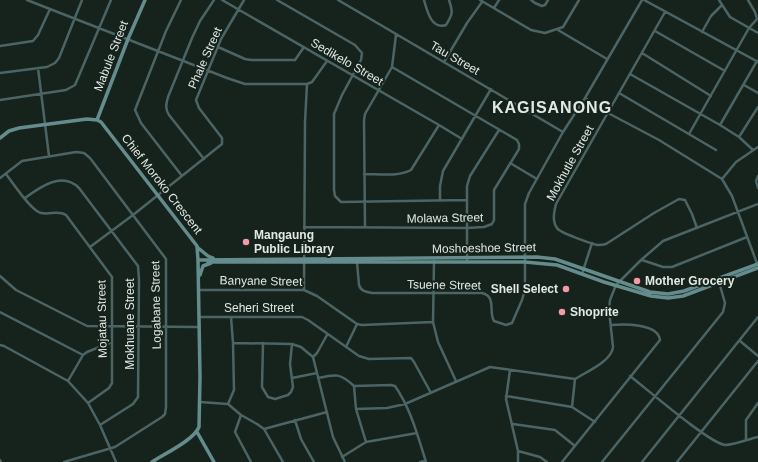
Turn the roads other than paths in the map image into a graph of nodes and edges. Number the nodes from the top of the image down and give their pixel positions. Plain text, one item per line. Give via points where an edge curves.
1 (27, 0) edge
2 (82, 0) edge
3 (111, 0) edge
4 (145, 0) edge
5 (181, 0) edge
6 (214, 0) edge
7 (222, 0) edge
8 (244, 0) edge
9 (277, 0) edge
10 (338, 0) edge
11 (424, 0) edge
12 (449, 0) edge
13 (499, 0) edge
14 (531, 0) edge
15 (548, 0) edge
16 (579, 0) edge
17 (643, 0) edge
18 (719, 0) edge
19 (748, 0) edge
20 (481, 1) edge
21 (722, 6) junction
22 (494, 8) junction
23 (50, 9) junction
24 (239, 9) junction
25 (665, 12) junction
26 (757, 14) edge
27 (74, 19) junction
28 (749, 28) junction
29 (100, 29) junction
30 (558, 30) junction
31 (654, 31) junction
32 (702, 32) junction
33 (758, 33) edge
34 (396, 35) junction
35 (128, 39) junction
36 (0, 46) edge
37 (218, 47) junction
38 (304, 47) junction
39 (157, 50) junction
40 (737, 51) junction
41 (642, 53) junction
42 (607, 60) junction
43 (182, 61) junction
44 (327, 61) junction
45 (444, 62) junction
46 (757, 62) edge
47 (392, 67) junction
48 (38, 68) junction
49 (207, 71) junction
50 (725, 71) junction
51 (0, 73) edge
52 (630, 74) junction
53 (353, 75) junction
54 (307, 84) junction
55 (744, 85) junction
56 (491, 89) junction
57 (379, 90) junction
58 (619, 93) junction
59 (758, 93) edge
60 (41, 94) junction
61 (711, 96) junction
62 (585, 98) junction
63 (0, 100) edge
64 (758, 107) edge
65 (608, 113) junction
66 (700, 114) junction
67 (475, 116) junction
68 (97, 120) junction
69 (439, 125) junction
70 (720, 125) junction
71 (45, 126) junction
72 (499, 130) junction
73 (563, 132) junction
74 (689, 134) junction
75 (740, 137) junction
76 (0, 138) edge
77 (462, 139) junction
78 (758, 147) edge
79 (716, 150) dead end
80 (753, 150) junction
81 (50, 156) junction
82 (204, 159) junction
83 (510, 163) junction
84 (6, 174) junction
85 (364, 174) junction
86 (182, 176) junction
87 (758, 176) edge
88 (0, 178) edge
89 (537, 179) junction
90 (722, 179) junction
91 (758, 188) edge
92 (158, 195) junction
93 (25, 198) junction
94 (466, 200) junction
95 (365, 201) junction
96 (440, 201) junction
97 (758, 204) edge
98 (738, 212) junction
99 (133, 215) junction
100 (304, 227) junction
101 (365, 227) junction
102 (467, 228) junction
103 (697, 228) junction
104 (112, 231) junction
105 (747, 237) junction
106 (592, 243) junction
107 (197, 246) junction
108 (90, 247) junction
109 (525, 257) junction
110 (434, 260) junction
111 (467, 260) junction
112 (641, 260) junction
113 (198, 261) junction
114 (216, 261) junction
115 (305, 261) junction
116 (357, 262) junction
117 (525, 262) junction
118 (758, 265) edge
119 (583, 269) junction
120 (582, 274) junction
121 (0, 276) edge
122 (717, 278) junction
123 (198, 280) junction
124 (620, 282) junction
125 (719, 283) junction
126 (616, 285) junction
127 (199, 290) junction
128 (304, 290) junction
129 (434, 293) junction
130 (0, 312) edge
131 (199, 317) junction
132 (231, 317) junction
133 (758, 317) edge
134 (433, 322) junction
135 (357, 324) junction
136 (611, 324) junction
137 (112, 327) junction
138 (139, 327) junction
139 (166, 327) junction
140 (199, 327) junction
141 (327, 335) junction
142 (740, 341) junction
143 (112, 342) junction
144 (233, 343) junction
145 (263, 343) junction
146 (292, 344) junction
147 (0, 345) edge
148 (346, 347) junction
149 (83, 355) junction
150 (313, 356) junction
151 (758, 356) edge
152 (758, 360) edge
153 (510, 370) junction
154 (317, 373) junction
155 (630, 376) junction
156 (292, 378) junction
157 (318, 378) junction
158 (575, 379) junction
159 (68, 381) junction
160 (456, 381) junction
161 (354, 386) junction
162 (431, 393) junction
163 (655, 395) junction
164 (506, 396) junction
165 (200, 402) junction
166 (88, 403) junction
167 (758, 403) edge
168 (228, 404) junction
169 (405, 404) junction
170 (572, 406) junction
171 (356, 409) junction
172 (327, 412) junction
173 (241, 415) junction
174 (680, 415) junction
175 (295, 420) junction
176 (595, 422) junction
177 (513, 424) junction
178 (100, 425) junction
179 (264, 429) junction
180 (197, 432) junction
181 (701, 432) junction
182 (417, 433) junction
183 (758, 437) edge
184 (746, 440) junction
185 (366, 442) junction
186 (575, 446) junction
187 (110, 448) junction
188 (518, 451) junction
189 (342, 457) junction
190 (425, 461) edge
191 (64, 462) edge
192 (116, 462) edge
193 (152, 462) edge
194 (214, 462) edge
195 (251, 462) edge
196 (283, 462) edge
197 (314, 462) edge
198 (345, 462) edge
199 (420, 462) edge
200 (518, 462) edge
201 (547, 462) edge
202 (562, 462) edge
203 (602, 462) edge
204 (642, 462) edge
205 (677, 462) edge

1 - 23 street
2 - 27 street
3 - 29 street
4 - 35 street, Mabule Street
5 - 39 street
6 - 43 street via 200,21
7 - 24 street, Sedikelo Street
8 - 24 street, Phale Street
9 - 53 street via 355,45 362,53
10 - 34 street, Tau Street
11 - 12 street via 430,18 442,26 446,25 452,15
13 - 22 street
14 - 15 street via 542,6
16 - 30 street via 563,27
17 - 25 street
17 - 42 street, Tsuene Street
18 - 21 street
19 - 26 street
20 - 22 street
20 - 45 street
21 - 28 street via 730,17
21 - 32 street via 711,16
22 - 30 street via 531,30 545,33
23 - 27 street
23 - 36 street via 33,41
24 - 37 street, Phale Street
24 - 38 street, Sedikelo Street
25 - 31 street, Mokhutle Street
25 - 32 street
26 - 28 street via 757,19
27 - 29 street
27 - 48 street via 57,61
28 - 33 street
28 - 40 street
29 - 35 street
29 - 60 street via 76,85 66,90
30 - 42 street
31 - 41 street, Mokhutle Street
31 - 50 street
32 - 40 street
34 - 45 street, Tau Street
34 - 47 street
35 - 39 street
35 - 68 street, Mabule Street
37 - 38 street via 245,59 295,60
37 - 49 street, Phale Street
38 - 44 street, Sedikelo Street
39 - 43 street
39 - 86 street via 136,105 136,114
40 - 46 street
40 - 50 street
41 - 52 street, Mokhutle Street
41 - 61 street
42 - 62 street, Tsuene Street
43 - 49 street
43 - 82 street via 166,108
44 - 53 street, Sedikelo Street
44 - 54 street via 312,82
45 - 56 street, Tau Street
46 - 55 street
47 - 57 street
47 - 67 street, Molawa Street
48 - 51 street
48 - 60 street
49 - 54 street via 245,84
49 - 82 street, Phale Street via 196,103 222,141 220,146
50 - 61 street
52 - 58 street, Mokhutle Street
52 - 66 street
53 - 57 street, Sedikelo Street
53 - 95 street via 334,114 334,190 335,196 341,202
54 - 100 street
55 - 59 street
55 - 70 street
56 - 67 street
56 - 73 street, Tau Street
57 - 69 street, Sedikelo Street
57 - 85 street via 365,114
58 - 65 street, Mokhutle Street
58 - 74 street
60 - 63 street
60 - 71 street
61 - 66 street
62 - 65 street
62 - 73 street, Tsuene Street
64 - 75 street
65 - 90 street via 659,140
65 - 106 street, Mokhutle Street via 554,211 554,223 559,231
66 - 70 street
66 - 74 street
67 - 72 street, Molawa Street
67 - 77 street
68 - 71 street via 87,119
68 - 92 street, Chief Moroko Crescent
69 - 77 street, Sedikelo Street
69 - 85 street via 411,170 400,173
70 - 75 street
71 - 76 street via 9,131
71 - 81 street
72 - 83 street, Molawa Street via 517,140 519,144 519,149
72 - 94 street via 470,176
73 - 89 street, Tsuene Street
74 - 79 street
75 - 80 street
77 - 96 street via 441,175
78 - 80 street
80 - 90 street via 736,162
81 - 84 street, Logabane Street via 22,161
81 - 99 street, Logabane Street via 76,152 88,155
82 - 86 street, Phale Street
83 - 89 street
83 - 102 street, Molawa Street via 494,190 492,224
84 - 88 street, Logabane Street
84 - 93 street, Mojatau Street
85 - 95 street
86 - 92 street, Phale Street
87 - 91 street
89 - 109 street, Tsuene Street via 525,204
90 - 98 street
92 - 99 street, Phale Street
92 - 107 street, Chief Moroko Crescent
93 - 104 street, Mokhuane Street via 48,183 71,182 79,188
93 - 108 street, Mojatau Street via 38,213 60,212 66,215
94 - 96 street
94 - 102 street
95 - 96 street
95 - 101 street
97 - 98 street
98 - 103 street
98 - 105 street
99 - 104 street, Phale Street
99 - 139 street, Logabane Street via 166,259
100 - 101 street, Molawa Street
100 - 115 street
101 - 102 street, Molawa Street
102 - 111 street
103 - 106 street, Mokhutle Street via 685,200 679,199 606,244
103 - 112 street via 662,242
104 - 108 street, Phale Street
104 - 138 street, Mokhuane Street via 138,266
105 - 112 street via 672,267
105 - 118 street
106 - 119 street
107 - 113 street, Chief Moroko Crescent
107 - 114 street
108 - 137 street, Mojatau Street via 112,276
109 - 111 street, Moshoeshoe Street
109 - 117 street, Tsuene Street
109 - 119 street, Moshoeshoe Street via 555,259
110 - 111 street, Moshoeshoe Street
110 - 115 street, Moshoeshoe Street
110 - 116 street, Moshoeshoe Street
110 - 129 street
111 - 117 street, Moshoeshoe Street
112 - 124 street
113 - 114 street, Moshoeshoe Street
113 - 123 street, Chief Moroko Crescent
114 - 115 street, Moshoeshoe Street
114 - 123 street via 204,266
115 - 116 street, Moshoeshoe Street
115 - 128 street
116 - 129 street, Tsuene Street via 359,285 365,291
117 - 120 street, Moshoeshoe Street via 550,263
117 - 129 street, Tsuene Street via 525,290 512,323 508,325 494,321 491,316 491,302 485,293
118 - 122 street, Moshoeshoe Street
118 - 125 street, Moshoeshoe Street
119 - 120 street
119 - 124 street, Moshoeshoe Street
120 - 126 street, Moshoeshoe Street
121 - 137 street via 16,290 82,325
122 - 124 street, Moshoeshoe Street via 684,291 668,294 650,292
122 - 125 street
123 - 127 street, Chief Moroko Crescent
124 - 126 street
125 - 126 street, Moshoeshoe Street via 686,295 668,298 651,296
125 - 163 street via 725,303 723,312
126 - 136 street via 609,307
127 - 128 street, Banyane Street
127 - 131 street, Chief Moroko Crescent
128 - 135 street, Banyane Street
129 - 134 street
130 - 149 street
131 - 132 street, Seheri Street
131 - 140 street, Chief Moroko Crescent
132 - 141 street, Seheri Street via 302,317
132 - 144 street
133 - 142 street
134 - 135 street
134 - 160 street via 438,342
135 - 148 street
136 - 155 street via 639,325 659,337 659,341
136 - 158 street via 611,355
137 - 138 street
137 - 143 street, Mojatau Street
138 - 139 street
138 - 178 street, Mokhuane Street via 138,400
139 - 140 street
139 - 187 street, Logabane Street via 165,414
140 - 165 street, Chief Moroko Crescent
141 - 148 street, Seheri Street
141 - 150 street
142 - 151 street
142 - 174 street
143 - 149 street
143 - 166 street, Mojatau Street via 112,384
144 - 145 street
144 - 168 street via 234,390
145 - 146 street
145 - 156 street via 262,387 268,397 275,399 288,395 293,389
146 - 150 street
146 - 156 street
147 - 159 street
148 - 162 street, Seheri Street via 355,355 364,358 411,358
149 - 159 street
150 - 154 street
152 - 181 street
153 - 158 street
153 - 160 street via 490,367
153 - 164 street
154 - 156 street
154 - 157 street
155 - 163 street
155 - 176 street
157 - 161 street via 342,376
157 - 172 street
158 - 170 street
159 - 166 street
160 - 162 street
161 - 169 street via 394,385
161 - 171 street
162 - 169 street
163 - 174 street
163 - 203 street
164 - 170 street
164 - 177 street
165 - 168 street
165 - 180 street, Chief Moroko Crescent
166 - 178 street
167 - 184 street via 746,420
168 - 173 street
169 - 171 street via 387,408
169 - 182 street
170 - 176 street
171 - 185 street
172 - 175 street
172 - 189 street via 333,437
173 - 179 street
173 - 195 street via 234,432
174 - 181 street
174 - 204 street
175 - 179 street
175 - 197 street
176 - 186 street
177 - 186 street via 555,430
177 - 188 street
178 - 187 street
179 - 196 street
180 - 193 street
180 - 194 street
181 - 184 street via 724,444
181 - 205 street
182 - 185 street
182 - 190 street
183 - 184 street
185 - 189 street
186 - 202 street
187 - 191 street, Logabane Street
187 - 192 street
188 - 200 street
188 - 201 street
189 - 198 street
190 - 199 street

